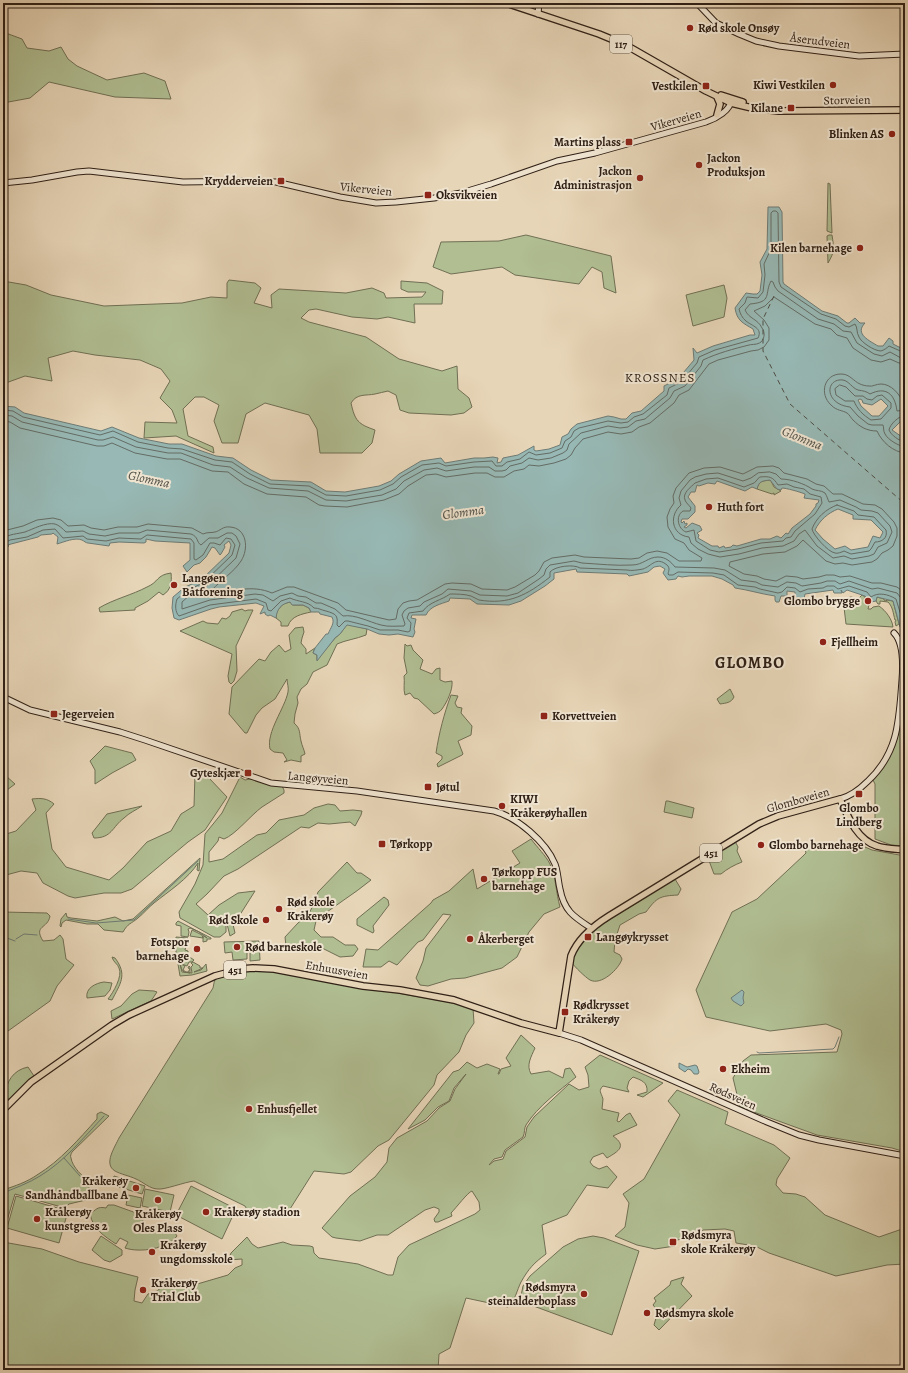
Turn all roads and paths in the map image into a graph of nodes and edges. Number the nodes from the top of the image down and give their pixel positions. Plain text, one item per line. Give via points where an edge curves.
1 (506, 3) edge
2 (540, 3) edge
3 (697, 3) edge
4 (538, 14) junction
5 (905, 54) edge
6 (698, 86) junction
7 (716, 97) junction
8 (730, 101) junction
9 (905, 110) edge
10 (717, 115) junction
11 (3, 183) edge
12 (894, 633) dead end
13 (3, 697) edge
14 (840, 799) junction
15 (905, 850) edge
16 (589, 930) junction
17 (560, 1033) junction
18 (3, 1110) edge
19 (905, 1156) edge

1 - 4 main road, 117
2 - 4 main road
3 - 5 main road, Åserudveien via 716,23 756,41 859,56
4 - 6 main road, 117 via 616,41
6 - 7 main road, 117
6 - 8 main road, 117
7 - 8 main road, 117
7 - 10 main road via 720,104
8 - 9 main road, Storveien / 117 via 790,111
8 - 10 main road, Vikerveien
10 - 11 main road, Vikerveien via 706,122 557,161 472,190 406,202 360,201 265,181 183,182 89,171
12 - 14 main road, Glomboveien via 900,641 903,667 900,718 893,745 884,762 870,779
13 - 16 main road, Langøyveien via 30,710 133,736 271,783 358,791 505,814 524,827 550,855 556,868 563,901 569,911
14 - 15 main road via 856,831 865,840 879,847
14 - 16 main road, Glomboveien / 451 via 778,816 759,824 634,899
16 - 17 main road, Glomboveien / 451 via 571,956
17 - 18 main road, Enhuusveien / 451 via 454,1000 274,969 241,969 215,976 112,1025 31,1082
17 - 19 main road, Rødsveien via 799,1135

